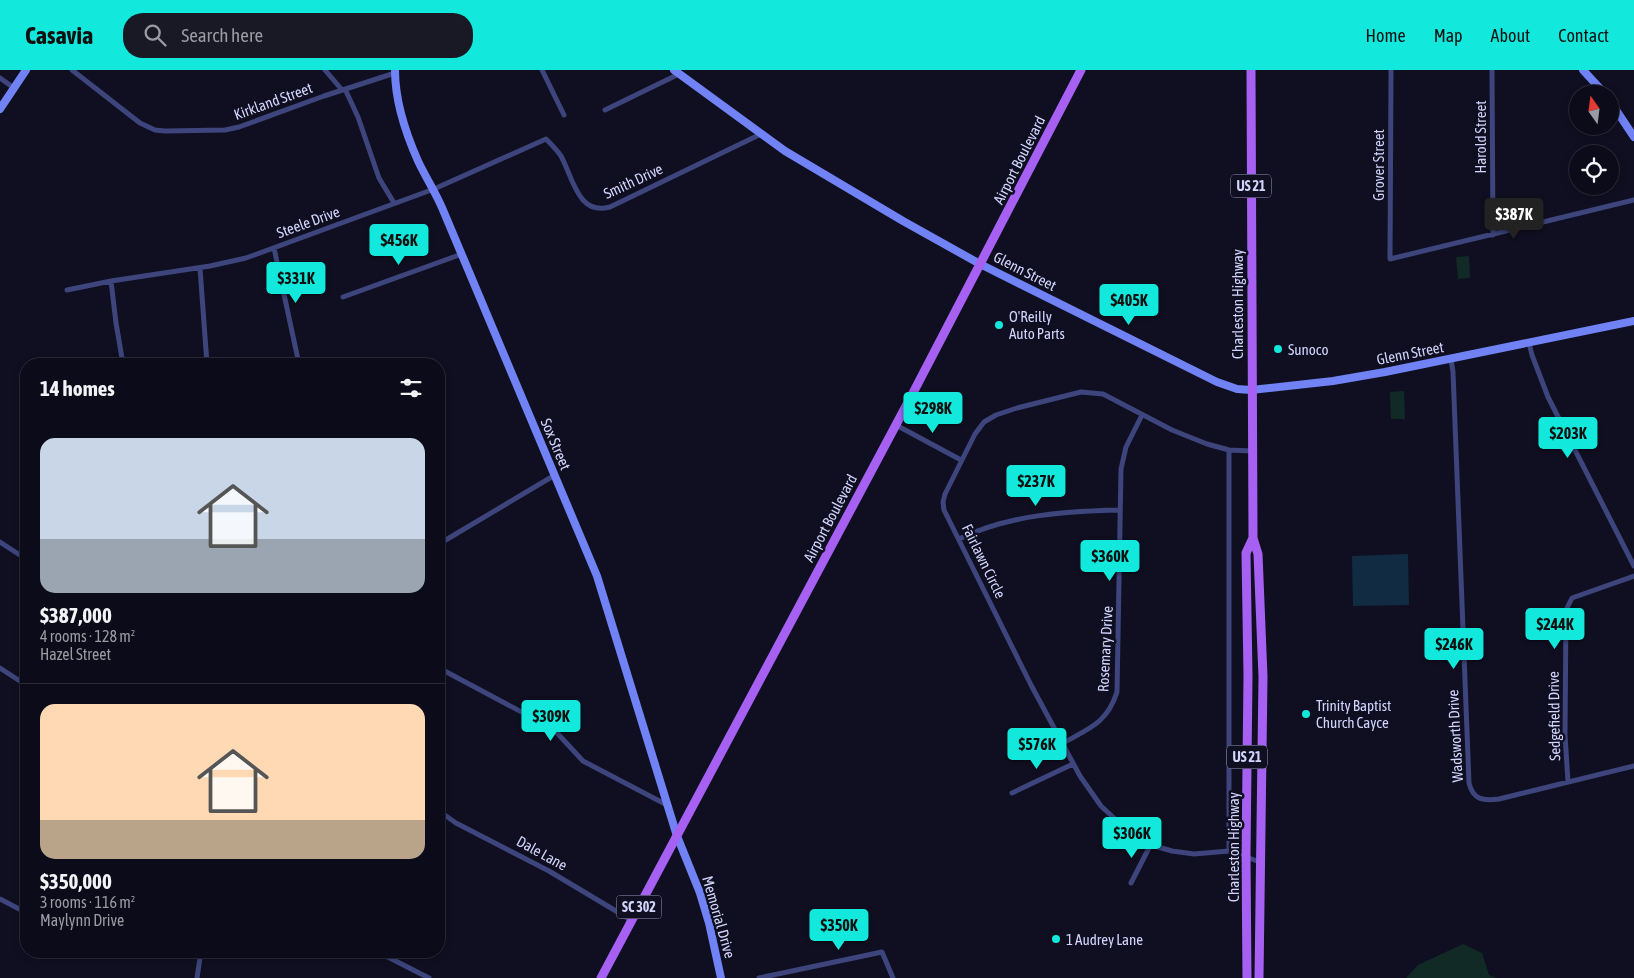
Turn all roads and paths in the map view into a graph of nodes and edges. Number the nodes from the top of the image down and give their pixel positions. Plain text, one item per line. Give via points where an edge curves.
1 (26, 70) edge
2 (72, 70) edge
3 (325, 70) edge
4 (542, 70) edge
5 (1080, 70) edge
6 (1250, 70) edge
7 (1391, 70) edge
8 (1492, 70) edge
9 (1583, 70) edge
10 (395, 72) edge
11 (677, 72) edge
12 (0, 78) edge
13 (1597, 85) edge
14 (14, 88) junction
15 (343, 90) junction
16 (0, 109) edge
17 (605, 110) dead end
18 (1619, 114) edge
19 (564, 115) dead end
20 (761, 134) junction
21 (1634, 137) edge
22 (546, 139) joint
23 (434, 189) junction
24 (1634, 200) edge
25 (394, 203) junction
26 (1493, 235) junction
27 (274, 248) junction
28 (462, 254) junction
29 (980, 264) junction
30 (200, 268) junction
31 (111, 281) junction
32 (67, 290) dead end
33 (343, 297) dead end
34 (1634, 320) edge
35 (1529, 342) junction
36 (122, 358) edge
37 (207, 358) edge
38 (298, 358) edge
39 (1451, 359) junction
40 (1251, 390) junction
41 (1142, 415) junction
42 (896, 425) junction
43 (1228, 450) junction
44 (1252, 451) junction
45 (961, 460) junction
46 (555, 475) junction
47 (1120, 510) junction
48 (1253, 538) junction
49 (960, 539) junction
50 (445, 540) edge
51 (0, 542) edge
52 (20, 555) edge
53 (1634, 566) edge
54 (1634, 576) edge
55 (0, 668) edge
56 (445, 671) edge
57 (20, 681) edge
58 (1063, 742) junction
59 (1074, 764) junction
60 (1634, 766) edge
61 (1568, 782) junction
62 (1012, 793) dead end
63 (667, 805) junction
64 (445, 815) edge
65 (677, 836) junction
66 (1151, 844) junction
67 (1229, 851) junction
68 (1246, 856) junction
69 (1260, 862) junction
70 (1131, 883) dead end
71 (0, 899) edge
72 (20, 909) edge
73 (632, 920) junction
74 (200, 958) edge
75 (390, 958) edge
76 (197, 978) edge
77 (429, 978) edge
78 (601, 978) edge
79 (721, 978) edge
80 (759, 978) edge
81 (893, 978) edge
82 (1247, 978) edge
83 (1259, 978) edge

1 - 14 street
2 - 15 street, Kirkland Street via 140,123 155,130 233,129
3 - 15 street
4 - 19 street
5 - 29 main road, Airport Boulevard / SC 302
6 - 40 main road, Charleston Highway / US 21
7 - 26 street, Grover Street via 1390,259
8 - 26 street, Harold Street
9 - 13 street
10 - 15 street, Kirkland Street
10 - 23 street, Sox Street via 405,125 418,160
11 - 17 street
11 - 20 street, Glenn Street
12 - 14 street
14 - 16 street
15 - 25 street via 358,117 379,178
18 - 21 street
20 - 22 street, Smith Drive via 610,207 596,209 584,203 558,152
20 - 29 street, Glenn Street via 810,167
22 - 23 street, Steele Drive
23 - 25 street, Steele Drive
23 - 28 street, Sox Street
24 - 26 street
25 - 27 street, Steele Drive
27 - 30 street, Steele Drive
27 - 38 street
28 - 33 street
28 - 46 street, Sox Street
29 - 40 street, Glenn Street via 1217,382
29 - 42 main road, Airport Boulevard / SC 302
30 - 31 street, Steele Drive
30 - 37 street
31 - 32 street, Steele Drive
31 - 36 street
34 - 35 street, Glenn Street
35 - 39 street, Glenn Street
35 - 53 street via 1548,397
39 - 40 street, Glenn Street via 1333,381
39 - 61 street, Wadsworth Drive via 1471,791 1484,800 1499,799
40 - 44 main road, Charleston Highway / US 21
41 - 43 street, Fairlawn Circle via 1193,439
41 - 45 street, Fairlawn Circle via 1096,392 1046,400 990,417 979,427
41 - 47 street, Rosemary Drive via 1122,461
42 - 45 street
42 - 65 main road, Airport Boulevard / SC 302
43 - 44 street, Fairlawn Circle
43 - 67 street, Charleston Highway
44 - 48 main road, Charleston Highway / US 21
45 - 49 street, Fairlawn Circle via 943,502
46 - 50 street
46 - 63 street, Sox Street via 596,576
47 - 49 street via 1038,516 1001,524
47 - 58 street, Rosemary Drive via 1118,692 1113,707 1104,718
48 - 68 main road, Charleston Highway / US 21 via 1246,553
48 - 69 main road, Charleston Highway / US 21 via 1258,554 1263,677
49 - 58 street, Fairlawn Circle via 1031,685
51 - 52 street
54 - 61 street, Sedgefield Drive via 1572,598 1566,610
55 - 57 street
56 - 63 street via 546,725 582,760
58 - 59 street, Fairlawn Circle
59 - 62 street
59 - 66 street, Fairlawn Circle via 1087,788 1111,817
60 - 61 street, Wadsworth Drive
63 - 65 street, Sox Street
64 - 73 street, Dale Lane
65 - 73 main road, Airport Boulevard / SC 302
65 - 79 street, Memorial Drive via 700,893
66 - 67 street, Fairlawn Circle via 1194,854
66 - 70 street
67 - 68 street, Fairlawn Circle
68 - 69 street, Fairlawn Circle
68 - 82 main road, Charleston Highway / US 21
69 - 83 main road, Charleston Highway / US 21
71 - 72 street
73 - 78 main road, Airport Boulevard / SC 302
74 - 76 street
75 - 77 street
80 - 81 street via 882,952

